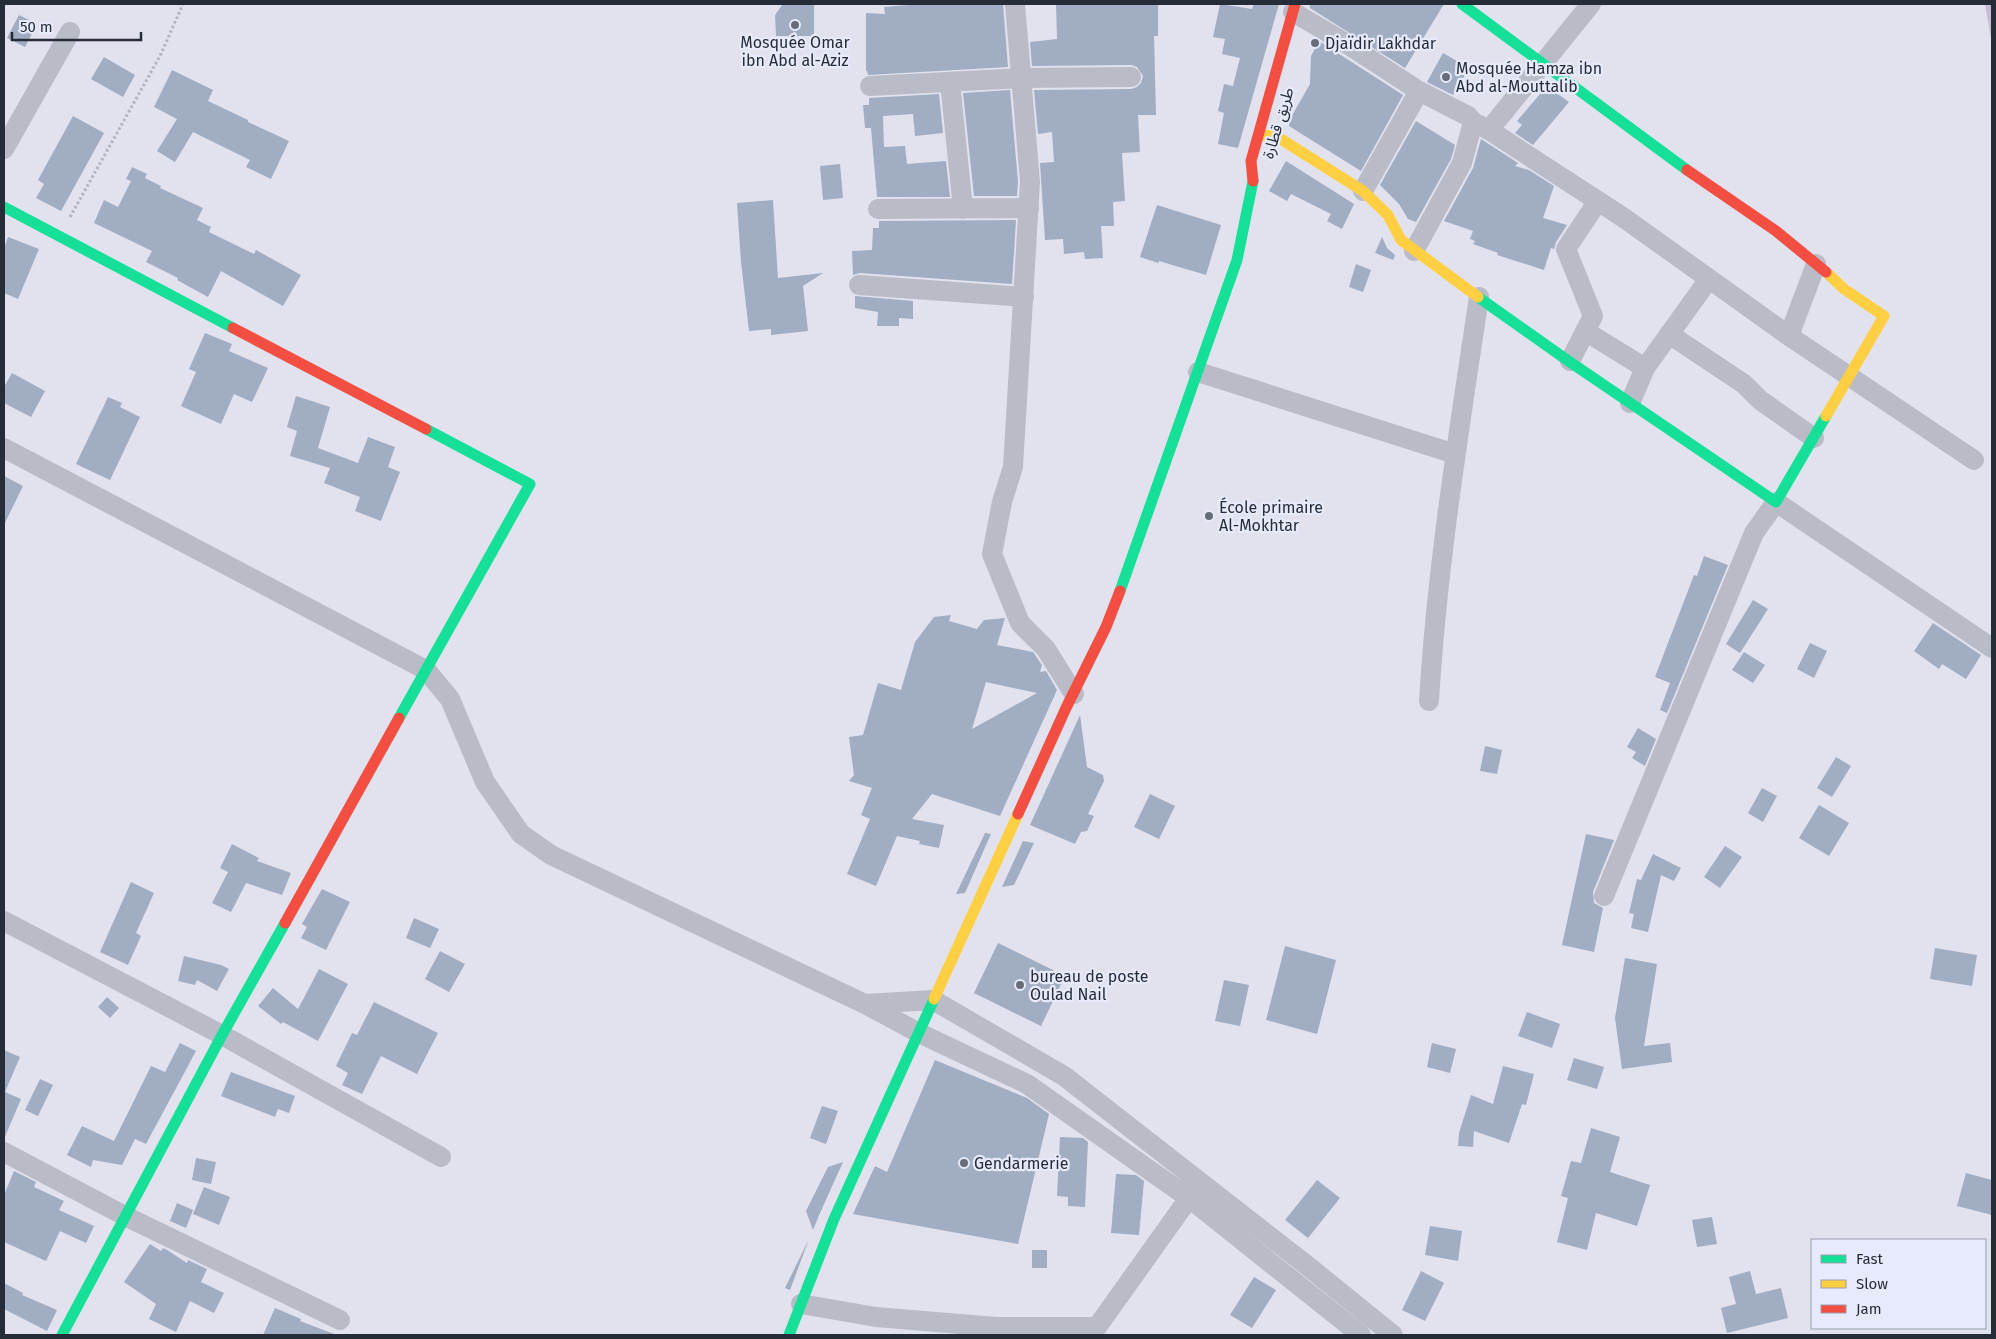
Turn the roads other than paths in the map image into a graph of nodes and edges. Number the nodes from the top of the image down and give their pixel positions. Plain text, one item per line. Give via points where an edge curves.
1 (1015, 4) edge
2 (1462, 4) edge
3 (1590, 4) edge
4 (1302, 16) edge
5 (70, 32) dead end
6 (1544, 62) junction
7 (1131, 77) dead end
8 (1021, 78) junction
9 (950, 82) junction
10 (870, 86) dead end
11 (1419, 91) junction
12 (1481, 126) junction
13 (1259, 135) junction
14 (4, 149) edge
15 (1264, 166) dead end
16 (1253, 179) junction
17 (1363, 191) junction
18 (1598, 201) junction
19 (4, 207) edge
20 (963, 208) junction
21 (1029, 208) junction
22 (878, 209) dead end
23 (1414, 251) junction
24 (1816, 264) junction
25 (1709, 279) junction
26 (859, 285) dead end
27 (1024, 297) junction
28 (1479, 297) junction
29 (1585, 331) junction
30 (1669, 334) junction
31 (1789, 336) junction
32 (1570, 361) junction
33 (1645, 368) junction
34 (1198, 372) junction
35 (1850, 377) junction
36 (1630, 402) junction
37 (1814, 438) junction
38 (4, 448) edge
39 (1455, 454) junction
40 (1974, 460) dead end
41 (1776, 502) junction
42 (1992, 648) edge
43 (426, 670) junction
44 (1074, 694) junction
45 (1429, 701) dead end
46 (1604, 896) dead end
47 (4, 921) edge
48 (933, 1000) junction
49 (865, 1004) junction
50 (919, 1033) junction
51 (222, 1035) junction
52 (4, 1152) edge
53 (441, 1157) dead end
54 (1189, 1198) junction
55 (126, 1216) junction
56 (801, 1304) junction
57 (340, 1320) dead end
58 (997, 1331) edge
59 (62, 1335) edge
60 (788, 1335) edge
61 (1361, 1335) edge
62 (1393, 1335) edge

1 - 8 street
2 - 6 street
3 - 6 street
4 - 11 street
4 - 13 street, طريق قطارة
5 - 14 street
6 - 12 street
6 - 24 street via 1635,132 1776,231
7 - 8 street
8 - 9 street
8 - 21 street via 1030,182
9 - 10 street
9 - 20 street
11 - 12 street
11 - 17 street
12 - 18 street
12 - 23 street
13 - 16 street, طريق قطارة via 1251,161
13 - 17 street via 1276,136
15 - 16 street, طريق قطارة
16 - 34 street via 1237,260
17 - 23 street via 1388,215 1401,240
18 - 25 street
18 - 29 street via 1566,249 1593,316
19 - 43 street via 530,484
20 - 21 street
20 - 22 street
21 - 27 street
23 - 28 street
24 - 31 street
24 - 35 street via 1844,289 1884,316
25 - 30 street
25 - 31 street
26 - 27 street
27 - 44 street via 1013,467 992,554 1020,623 1046,649
28 - 32 street
28 - 39 street
29 - 32 street
29 - 33 street
30 - 33 street
30 - 37 street via 1744,384 1760,400
31 - 35 street
32 - 36 street
33 - 36 street
34 - 39 street
34 - 44 street via 1135,553 1106,627
35 - 37 street
35 - 40 street
36 - 41 street
37 - 41 street
38 - 43 street
39 - 45 street via 1433,636
41 - 42 street
41 - 46 street via 1754,534
43 - 49 street via 450,699 485,782 521,834 551,855
43 - 51 street
44 - 48 street
47 - 51 street
48 - 49 street
48 - 50 street
48 - 62 street via 1064,1076
49 - 50 street
50 - 54 street via 1027,1084
50 - 56 street via 834,1219
51 - 53 street
51 - 55 street
52 - 55 street
54 - 58 street via 1098,1327
54 - 61 street
55 - 57 street
55 - 59 street
56 - 58 street via 876,1317
56 - 60 street

